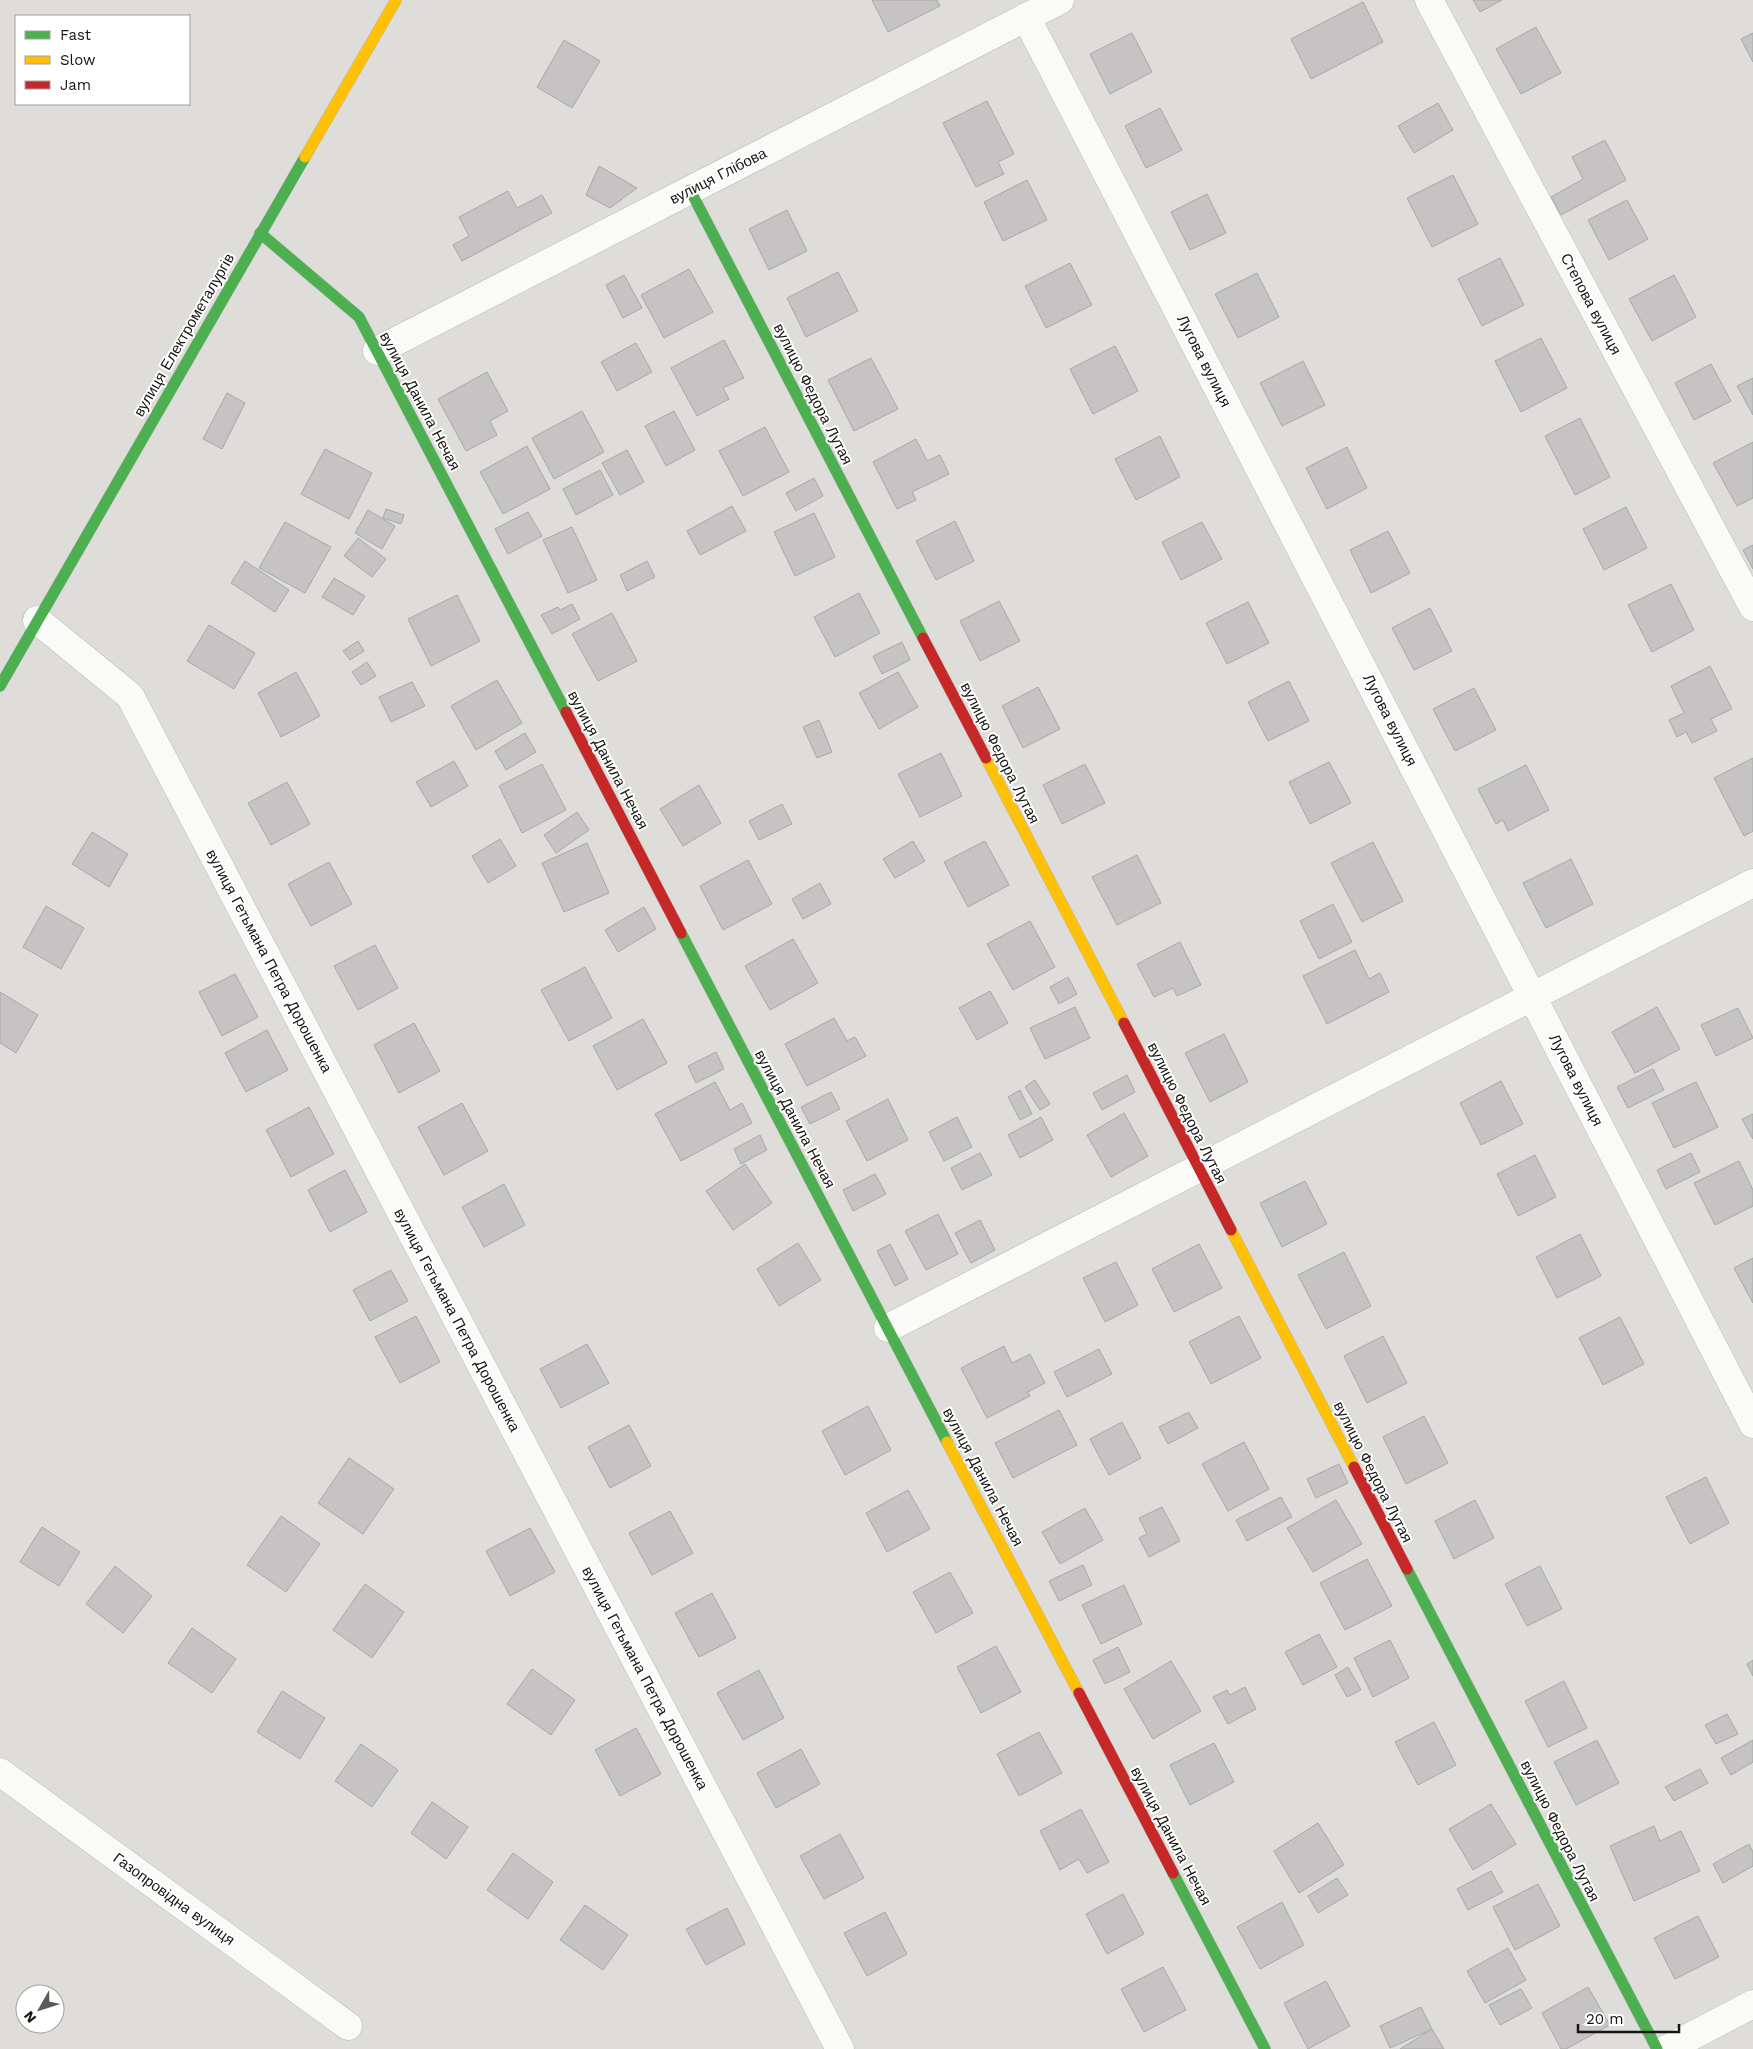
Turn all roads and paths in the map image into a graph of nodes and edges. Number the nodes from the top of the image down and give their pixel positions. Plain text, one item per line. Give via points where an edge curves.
1 (396, 0) edge
2 (1060, 0) edge
3 (1429, 0) edge
4 (1026, 17) junction
5 (690, 190) junction
6 (260, 233) junction
7 (377, 351) junction
8 (1753, 607) edge
9 (37, 620) junction
10 (0, 686) edge
11 (1753, 883) edge
12 (1532, 997) junction
13 (1199, 1168) junction
14 (888, 1328) junction
15 (1753, 1424) edge
16 (0, 1772) edge
17 (1753, 2004) edge
18 (348, 2026) dead end
19 (840, 2049) edge
20 (1265, 2049) edge
21 (1656, 2049) edge
22 (1668, 2049) edge

1 - 6 street, вулиця Електрометалургів
2 - 4 street, вулиця Глібова
3 - 8 street, Степова вулиця
4 - 5 street, вулиця Глібова
4 - 12 street, Лугова вулиця
5 - 7 street, вулиця Глібова
5 - 13 street, вулицю Федора Лутая
6 - 7 street, вулиця Данила Нечая via 360,317
6 - 9 street, вулиця Електрометалургів
7 - 14 street, вулиця Данила Нечая
9 - 10 street, вулиця Електрометалургів
9 - 19 street, вулиця Гетьмана Петра Дорошенка via 130,696
11 - 12 street
12 - 13 street
12 - 15 street, Лугова вулиця
13 - 14 street
13 - 21 street, вулицю Федора Лутая
14 - 20 street, вулиця Данила Нечая
16 - 18 street, Газопровідна вулиця
17 - 22 street

